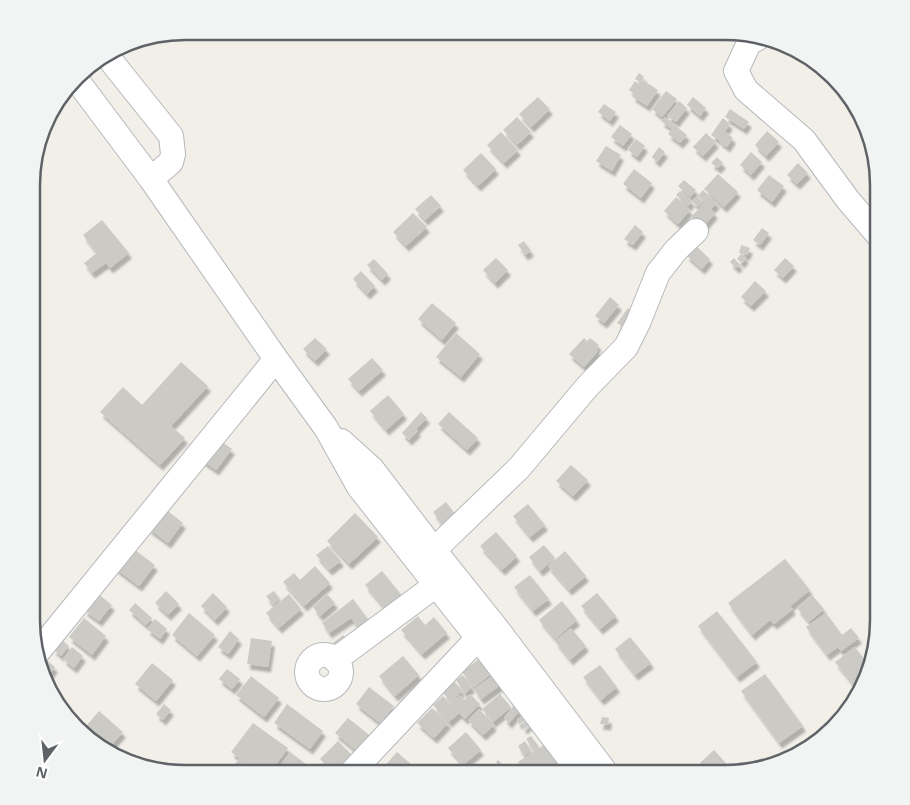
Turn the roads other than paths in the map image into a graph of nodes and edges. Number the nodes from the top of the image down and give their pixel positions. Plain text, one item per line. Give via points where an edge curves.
1 (750, 43) edge
2 (111, 60) edge
3 (80, 85) edge
4 (151, 179) junction
5 (870, 226) edge
6 (696, 231) dead end
7 (276, 359) junction
8 (326, 428) junction
9 (434, 550) junction
10 (436, 585) junction
11 (486, 632) junction
12 (43, 646) edge
13 (335, 660) dead end
14 (359, 765) edge
15 (575, 765) edge
16 (599, 765) edge

1 - 5 street via 736,70 746,90 804,140
2 - 4 street via 170,136 171,162
3 - 4 street
4 - 7 street
6 - 9 street via 658,273 626,347 587,387 520,468
7 - 8 street
7 - 12 street
8 - 9 street via 372,469
8 - 10 street via 359,487
9 - 11 street
10 - 11 street
10 - 13 street
11 - 14 street
11 - 15 street
11 - 16 street

